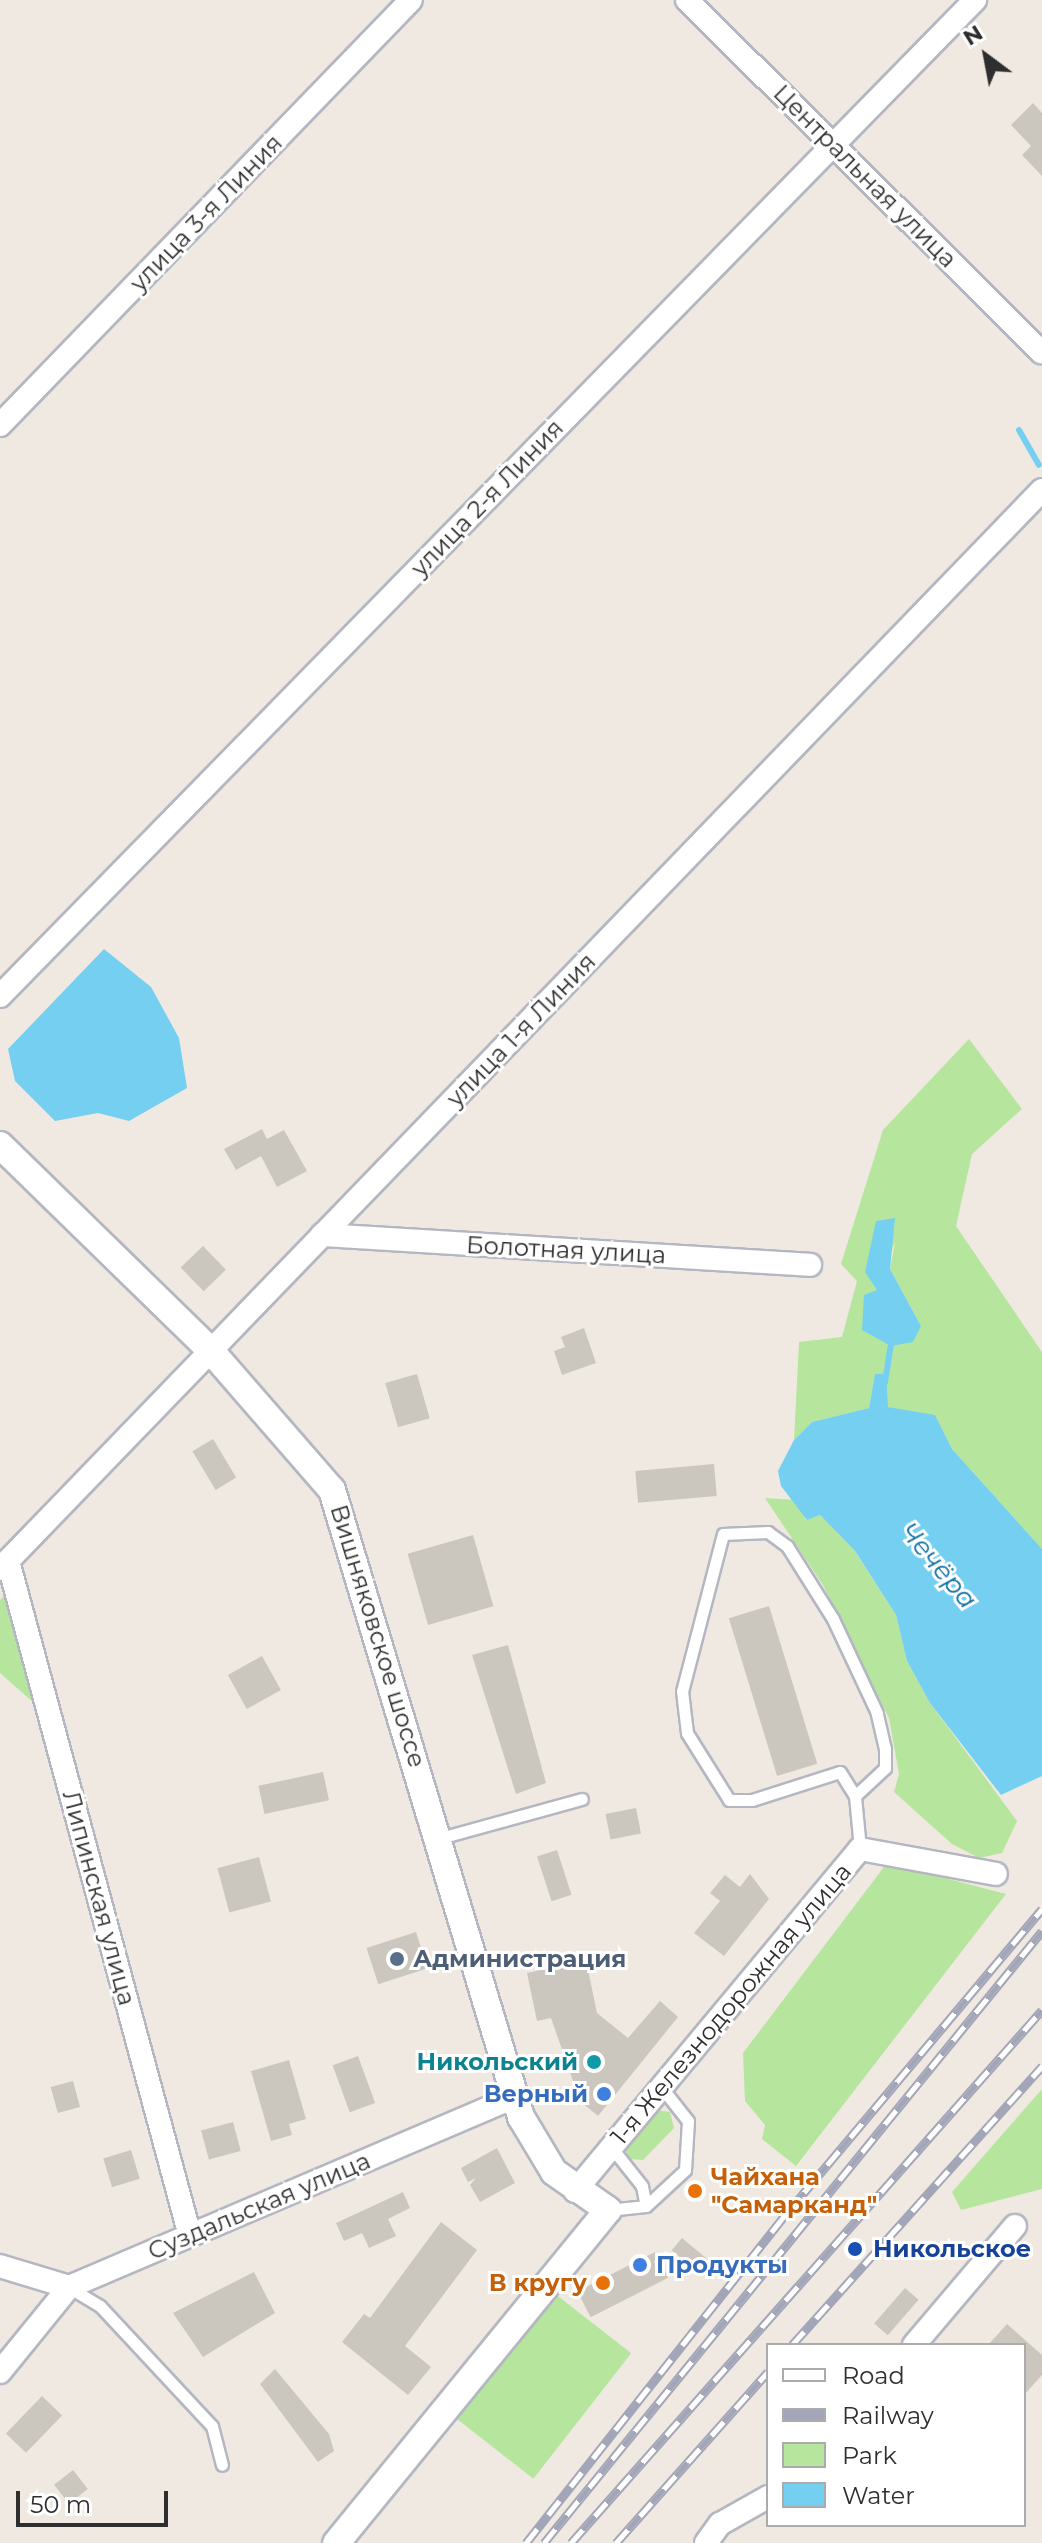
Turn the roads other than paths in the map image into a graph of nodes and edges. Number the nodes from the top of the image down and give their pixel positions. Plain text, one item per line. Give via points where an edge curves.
1 (411, 0) edge
2 (687, 0) edge
3 (975, 0) edge
4 (833, 145) junction
5 (1042, 352) edge
6 (0, 425) edge
7 (1042, 490) edge
8 (0, 996) edge
9 (0, 1145) edge
10 (322, 1235) junction
11 (810, 1265) dead end
12 (211, 1351) junction
13 (4, 1565) edge
14 (855, 1796) junction
15 (582, 1799) dead end
16 (440, 1838) junction
17 (860, 1849) junction
18 (996, 1874) dead end
19 (662, 2088) junction
20 (515, 2097) junction
21 (612, 2148) junction
22 (575, 2191) junction
23 (646, 2206) junction
24 (608, 2210) junction
25 (1015, 2226) dead end
26 (190, 2236) junction
27 (0, 2266) edge
28 (69, 2287) junction
29 (916, 2343) edge
30 (0, 2372) edge
31 (222, 2465) dead end
32 (766, 2498) edge
33 (336, 2543) edge
34 (706, 2543) edge

1 - 6 street, улица 3-я Линия
2 - 4 street, Центральная улица
3 - 4 street, улица 2-я Линия
4 - 5 street, Центральная улица
4 - 8 street, улица 2-я Линия
7 - 10 street, улица 1-я Линия
9 - 12 street, Вишняковское шоссе
10 - 11 street, Болотная улица
10 - 12 street, улица 1-я Линия
12 - 13 street, улица 1-я Линия
12 - 16 street, Вишняковское шоссе via 302,1448 342,1510
13 - 26 street, Липинская улица
14 - 14 lane via 840,1772 752,1800 729,1800 704,1769 687,1733 682,1691 723,1534 768,1532 787,1546 833,1619 877,1713 885,1749 885,1768
14 - 17 lane
15 - 16 lane
16 - 20 street, Вишняковское шоссе
17 - 18 street, 1-я Железнодорожная улица
17 - 19 street, 1-я Железнодорожная улица
19 - 21 street, 1-я Железнодорожная улица
19 - 23 lane via 688,2121 689,2145 685,2170
20 - 22 street, Вишняковское шоссе via 541,2155
20 - 26 street, Суздальская улица
21 - 22 street, 1-я Железнодорожная улица
21 - 23 lane via 642,2186
22 - 24 street, Вишняковское шоссе
23 - 24 lane
24 - 33 street via 375,2506
25 - 29 street
26 - 28 street, Суздальская улица
27 - 28 street
28 - 30 street
28 - 31 lane via 100,2306 212,2426
32 - 34 street via 720,2524

